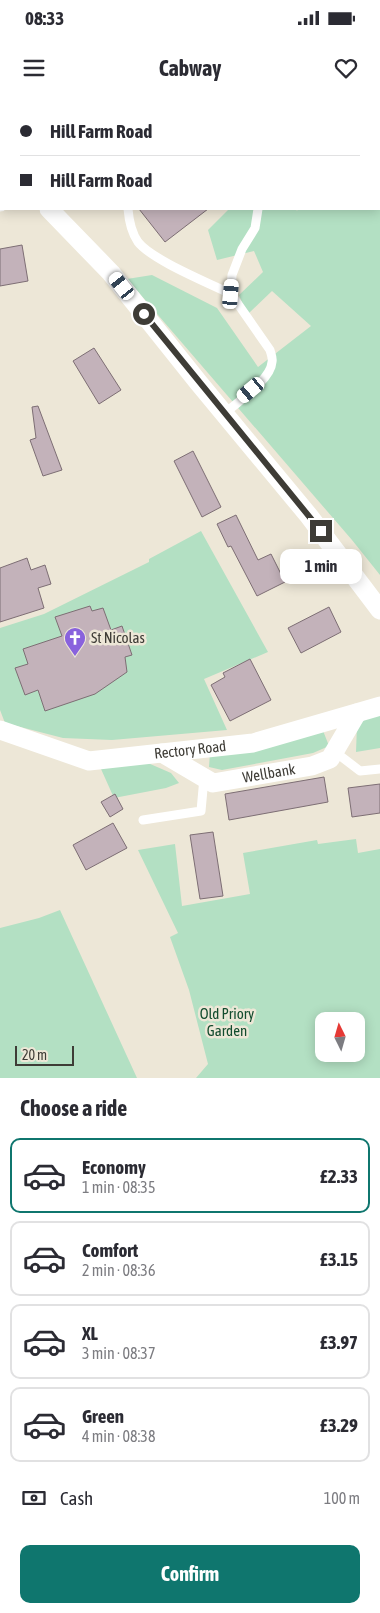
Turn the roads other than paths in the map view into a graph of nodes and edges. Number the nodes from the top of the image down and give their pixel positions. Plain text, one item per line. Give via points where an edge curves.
1 (50, 210) edge
2 (128, 210) edge
3 (258, 210) edge
4 (231, 294) junction
5 (224, 414) junction
6 (380, 610) edge
7 (380, 706) edge
8 (357, 713) junction
9 (0, 730) edge
10 (334, 751) junction
11 (162, 753) junction
12 (380, 769) edge
13 (204, 778) junction
14 (144, 820) dead end

1 - 5 street via 111,273
2 - 4 lane via 129,222 139,244 169,264
3 - 4 lane via 255,228 232,275
4 - 5 lane via 270,350 273,361 265,379
5 - 6 street via 309,516
7 - 8 street, Rectory Road
8 - 10 street, Wellbank
8 - 11 street, Rectory Road via 253,743
9 - 11 street, Rectory Road via 90,761
10 - 12 lane via 360,771
10 - 13 street, Wellbank via 330,759 312,766 213,783
11 - 13 street, Wellbank
13 - 14 lane via 201,811

